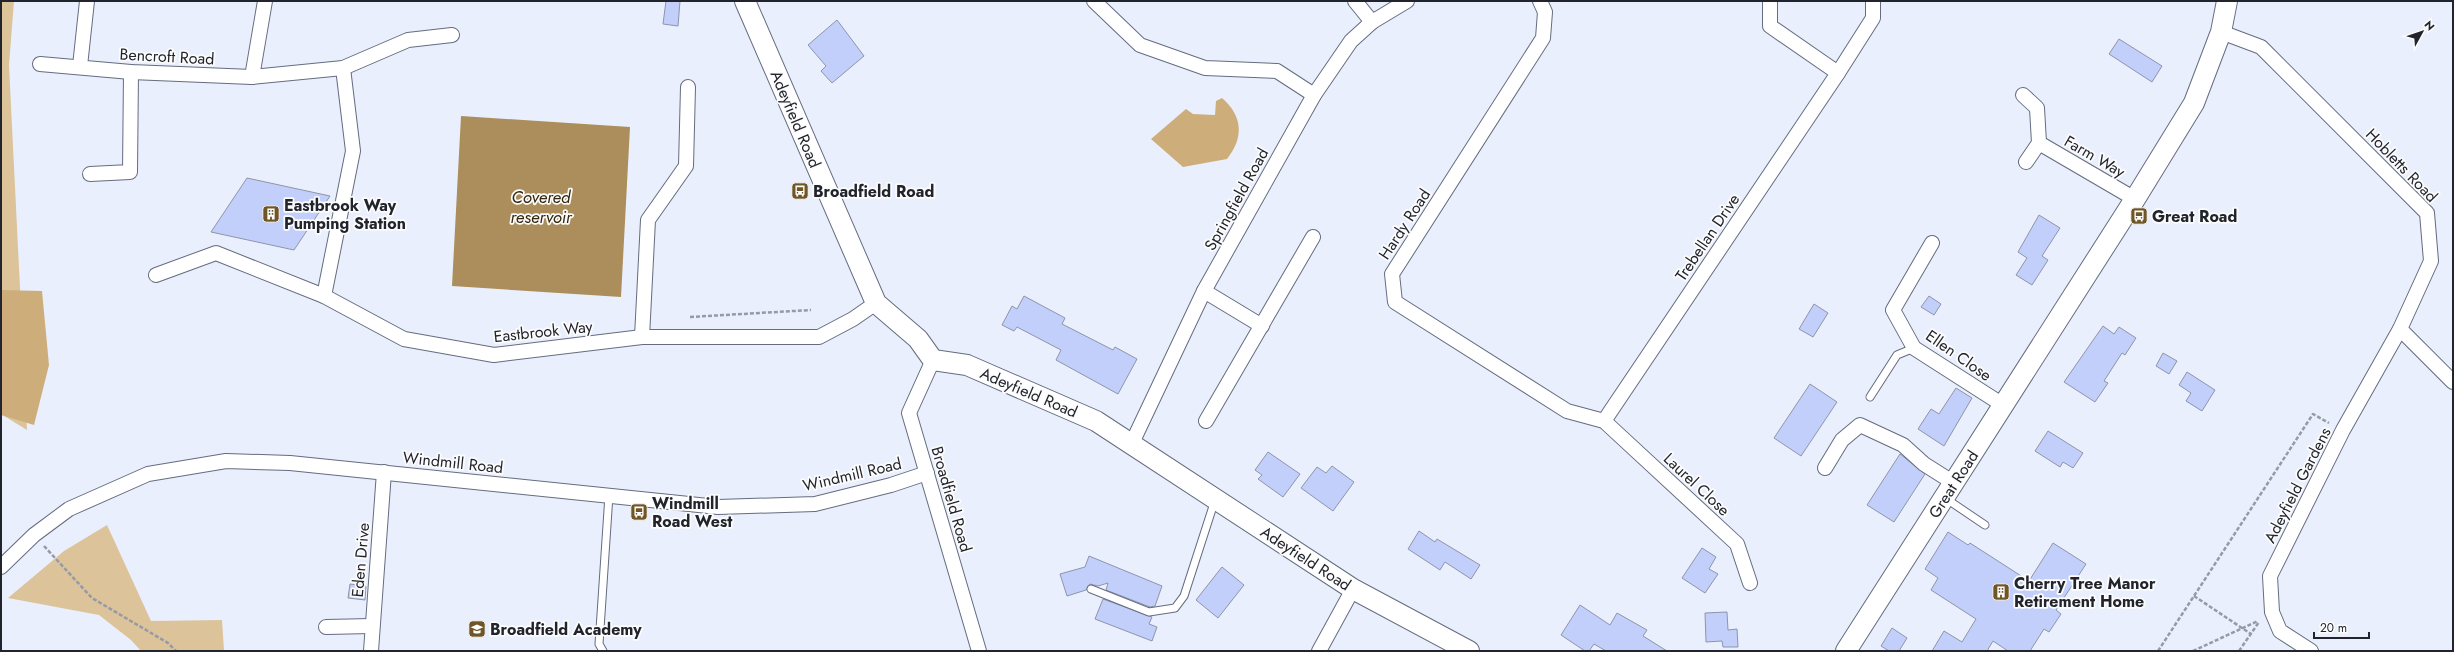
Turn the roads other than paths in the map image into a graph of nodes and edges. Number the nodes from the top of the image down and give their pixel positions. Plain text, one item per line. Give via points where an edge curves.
1 (86, 1) edge
2 (265, 1) edge
3 (745, 1) edge
4 (1094, 1) edge
5 (1355, 1) edge
6 (1406, 1) edge
7 (1540, 1) edge
8 (1770, 1) edge
9 (1873, 1) edge
10 (2226, 1) edge
11 (1372, 22) junction
12 (2221, 32) junction
13 (452, 35) dead end
14 (40, 64) dead end
15 (80, 66) junction
16 (344, 68) junction
17 (131, 72) junction
18 (1838, 73) junction
19 (252, 77) junction
20 (688, 87) dead end
21 (1314, 95) junction
22 (2023, 95) dead end
23 (2038, 143) junction
24 (2026, 162) dead end
25 (90, 174) dead end
26 (2135, 199) junction
27 (1313, 237) dead end
28 (1932, 243) dead end
29 (156, 275) dead end
30 (1204, 291) junction
31 (324, 296) junction
32 (876, 303) junction
33 (1262, 326) junction
34 (2400, 329) junction
35 (642, 337) junction
36 (1914, 348) junction
37 (933, 360) junction
38 (2453, 382) edge
39 (1870, 397) dead end
40 (2003, 405) junction
41 (1206, 421) dead end
42 (1604, 421) junction
43 (1132, 443) junction
44 (1825, 468) dead end
45 (384, 472) junction
46 (927, 473) junction
47 (1950, 490) junction
48 (609, 495) junction
49 (1215, 498) junction
50 (1984, 525) dead end
51 (1, 567) edge
52 (1750, 583) dead end
53 (1091, 588) dead end
54 (1353, 589) junction
55 (371, 626) junction
56 (326, 627) dead end
57 (371, 651) edge
58 (603, 651) edge
59 (979, 651) edge
60 (1319, 651) edge
61 (1470, 651) edge
62 (1846, 651) edge
63 (2311, 651) edge

1 - 15 street
2 - 19 street
3 - 32 street, Adeyfield Road
4 - 21 street via 1140,45 1205,68 1277,71
5 - 11 street
6 - 11 street, Springfield Road
7 - 42 street, Hardy Road via 1545,12 1543,38 1392,274 1396,302 1567,411
8 - 18 street via 1770,26
9 - 18 street, Trebellan Drive via 1873,18
10 - 12 street, Great Road
11 - 21 street, Springfield Road via 1351,42
12 - 26 street, Great Road via 2194,103
12 - 34 street, Hobletts Road via 2262,47 2427,213 2431,261
13 - 16 street, Bencroft Road via 408,40
14 - 15 street, Bencroft Road
15 - 17 street, Bencroft Road
16 - 19 street, Bencroft Road
16 - 31 street via 353,151
17 - 19 street, Bencroft Road
17 - 25 street via 130,172
18 - 42 street, Trebellan Drive
20 - 35 street via 686,166 648,220
21 - 30 street, Springfield Road
22 - 23 street, Farm Way via 2036,108
23 - 24 street, Farm Way
23 - 26 street, Farm Way
26 - 40 street, Great Road
27 - 33 street
28 - 36 street, Ellen Close via 1893,310
29 - 31 street, Eastbrook Way via 216,253
30 - 33 street
30 - 43 street, Springfield Road
31 - 35 street, Eastbrook Way via 404,339 494,355
32 - 35 street, Eastbrook Way via 819,337
32 - 37 street, Adeyfield Road via 918,339
33 - 41 street
34 - 38 street
34 - 63 street, Adeyfield Gardens via 2343,430 2270,576 2272,612 2280,631
36 - 39 lane via 1897,355
36 - 40 street, Ellen Close
37 - 43 street, Adeyfield Road via 967,365 1096,421
37 - 46 street, Broadfield Road via 909,413
40 - 47 street, Great Road
42 - 52 street, Laurel Close via 1737,544
43 - 49 street, Adeyfield Road
44 - 47 street via 1842,440 1860,425 1903,445
45 - 48 street, Windmill Road
45 - 51 street, Windmill Road via 290,463 226,461 148,474 69,509 34,535
45 - 55 street, Eden Drive
46 - 48 street, Windmill Road via 815,504 718,507
46 - 59 street, Broadfield Road
47 - 50 lane
47 - 62 street, Great Road
48 - 58 lane via 598,644
49 - 53 lane via 1184,596 1175,608 1150,612
49 - 54 street, Adeyfield Road
54 - 60 street
54 - 61 street, Adeyfield Road
55 - 56 street
55 - 57 street, Eden Drive

